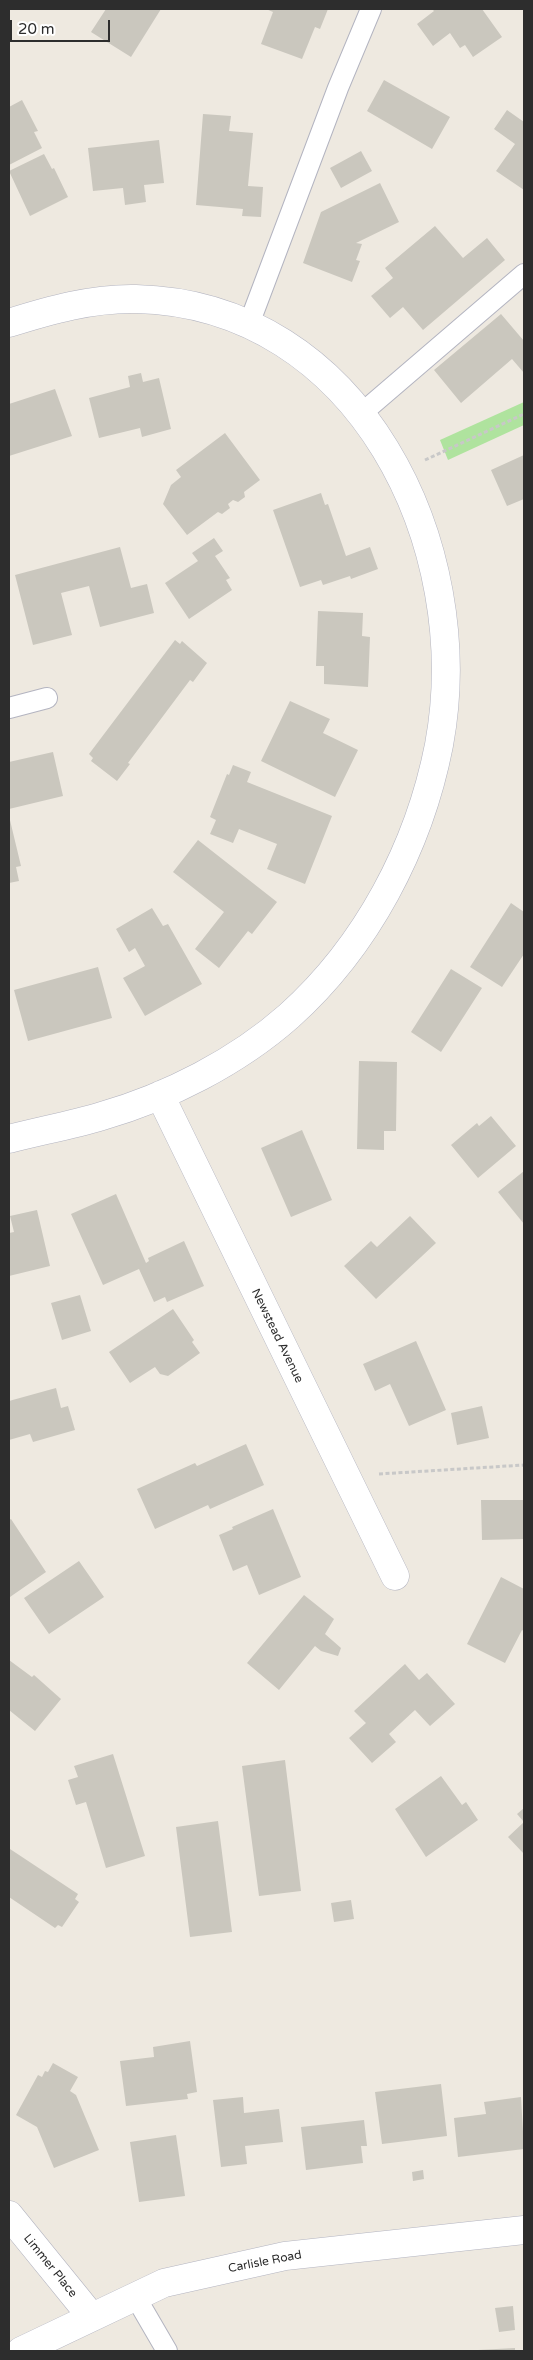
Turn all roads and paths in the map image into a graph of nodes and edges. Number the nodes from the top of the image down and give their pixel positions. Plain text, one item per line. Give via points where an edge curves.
1 (371, 9) edge
2 (524, 274) edge
3 (9, 323) edge
4 (249, 324) junction
5 (362, 413) junction
6 (524, 414) edge
7 (399, 471) junction
8 (47, 698) dead end
9 (9, 708) edge
10 (160, 1095) junction
11 (9, 1139) edge
12 (524, 1465) edge
13 (346, 1476) junction
14 (395, 1576) dead end
15 (9, 2215) edge
16 (524, 2230) edge
17 (135, 2296) junction
18 (91, 2316) junction
19 (21, 2351) edge
20 (167, 2351) edge

1 - 4 lane
2 - 5 lane
3 - 4 street via 46,311 96,301 137,299 180,304
4 - 5 street via 303,358 337,386
5 - 7 street
6 - 7 path
7 - 10 street via 433,562 442,614 445,675 439,743 423,809 401,864 370,920 334,969 288,1017 231,1058
8 - 9 lane
10 - 11 street via 102,1116
10 - 13 street, Newstead Avenue
12 - 13 path
13 - 14 street, Newstead Avenue
15 - 18 street, Limmer Place
16 - 17 street, Carlisle Road via 285,2256 164,2282
17 - 18 street, Carlisle Road
17 - 20 lane
18 - 19 street, Carlisle Road

